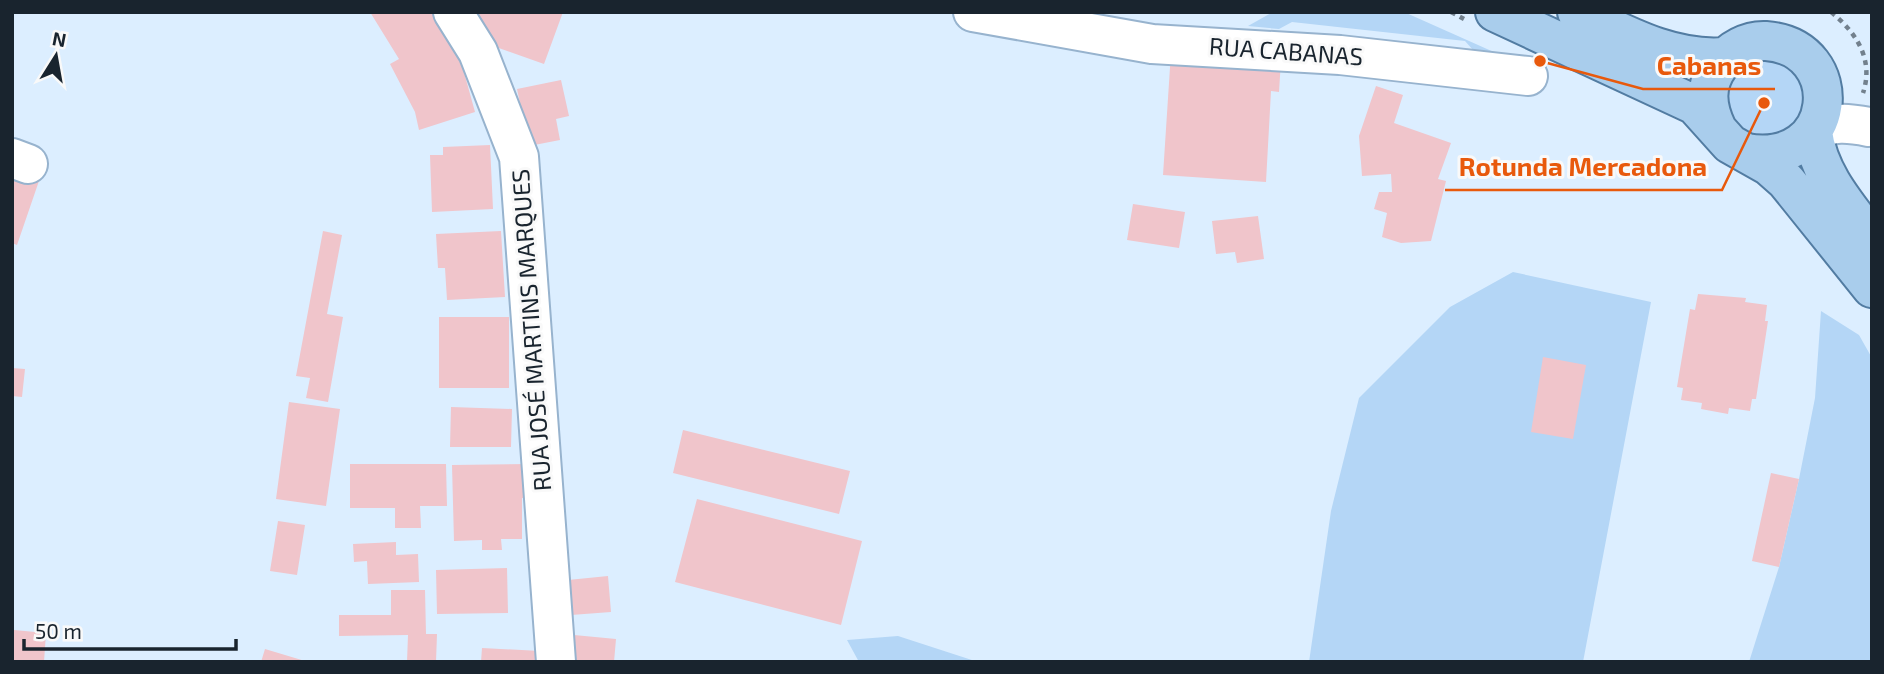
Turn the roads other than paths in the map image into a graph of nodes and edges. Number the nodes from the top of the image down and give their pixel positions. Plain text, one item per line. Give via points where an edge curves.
1 (453, 12) edge
2 (973, 12) edge
3 (1495, 12) edge
4 (1577, 12) edge
5 (1048, 19) edge
6 (1724, 57) junction
7 (1528, 76) dead end
8 (1818, 114) junction
9 (1868, 117) edge
10 (1717, 129) junction
11 (1746, 153) junction
12 (1872, 239) edge
13 (1872, 288) edge
14 (556, 662) edge

1 - 14 street, RUA JOSÉ MARTINS MARQUES via 478,52 519,157
2 - 5 street, RUA CABANAS
3 - 10 main road via 1695,105
4 - 6 main road via 1672,54
5 - 7 street, RUA CABANAS via 1152,44 1339,55
6 - 8 main road via 1760,40 1797,50 1811,62 1820,79
6 - 10 main road via 1708,92 1709,112
8 - 9 street via 1826,124
8 - 11 main road via 1800,145 1764,156
8 - 12 main road via 1815,154
10 - 11 main road
11 - 13 main road via 1786,181

